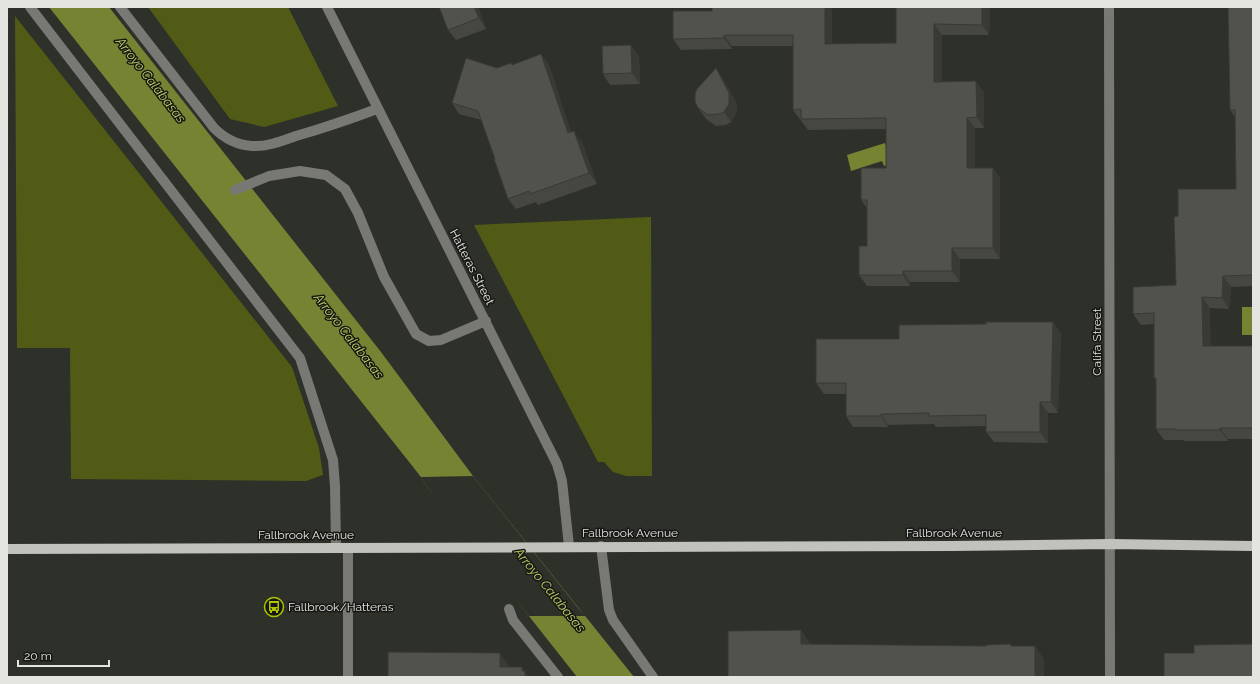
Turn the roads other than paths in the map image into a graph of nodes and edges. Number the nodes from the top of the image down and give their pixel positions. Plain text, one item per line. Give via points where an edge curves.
1 (30, 7) edge
2 (120, 7) edge
3 (327, 7) edge
4 (1109, 7) edge
5 (377, 110) junction
6 (234, 190) dead end
7 (486, 322) junction
8 (1110, 544) junction
9 (569, 546) junction
10 (601, 546) junction
11 (1253, 546) edge
12 (336, 548) junction
13 (348, 548) junction
14 (7, 549) edge
15 (509, 609) dead end
16 (348, 677) edge
17 (558, 677) edge
18 (653, 677) edge
19 (1110, 677) edge

1 - 12 street via 300,358 333,460
2 - 5 street via 214,128 224,138 238,144 270,144
3 - 5 street, Hatteras Street
4 - 8 street, Califa Street
5 - 7 street, Hatteras Street
6 - 7 street via 269,176 300,170 326,175 345,189 358,213 384,277 416,334 429,341 441,340
7 - 9 street, Hatteras Street via 557,464 562,481
8 - 10 main road, Fallbrook Avenue
8 - 11 main road, Fallbrook Avenue
8 - 19 street, Califa Street
9 - 10 main road, Fallbrook Avenue
9 - 13 main road, Fallbrook Avenue
10 - 18 street via 609,610 613,620
12 - 13 main road, Fallbrook Avenue
12 - 14 main road, Fallbrook Avenue
13 - 16 street
15 - 17 street via 513,620

